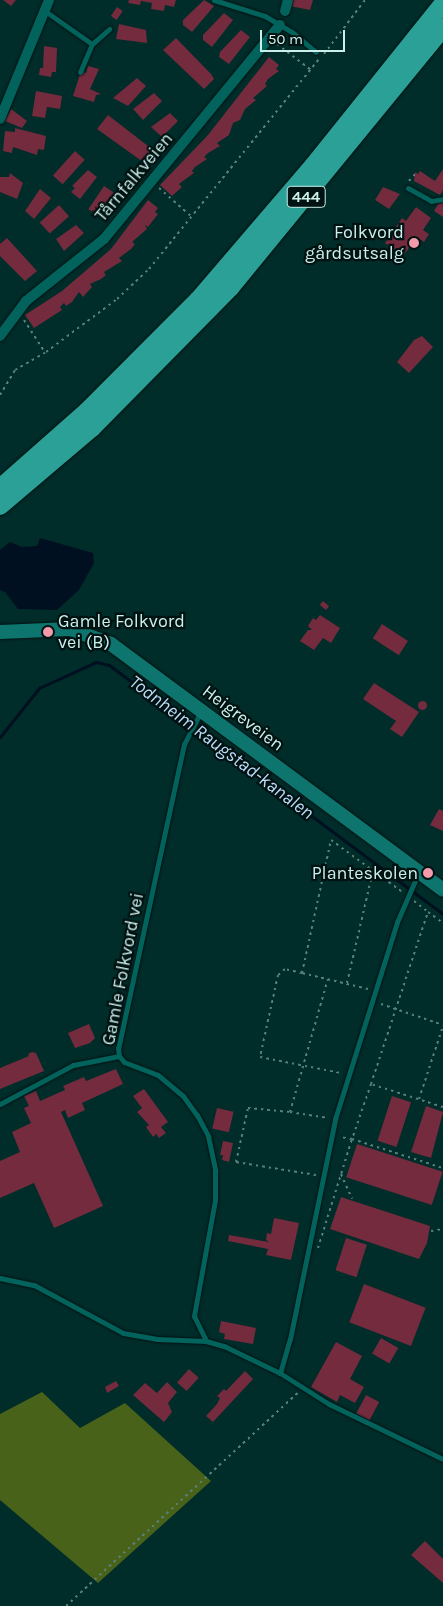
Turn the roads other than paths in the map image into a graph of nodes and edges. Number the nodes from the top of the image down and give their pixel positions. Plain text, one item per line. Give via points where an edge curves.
1 (49, 0) edge
2 (214, 0) edge
3 (288, 0) edge
4 (443, 4) edge
5 (44, 11) junction
6 (285, 11) dead end
7 (280, 25) junction
8 (443, 28) edge
9 (109, 29) dead end
10 (92, 44) junction
11 (316, 52) dead end
12 (80, 72) dead end
13 (0, 119) edge
14 (408, 188) dead end
15 (443, 199) edge
16 (0, 336) edge
17 (0, 488) edge
18 (0, 506) edge
19 (0, 632) edge
20 (201, 710) junction
21 (416, 878) junction
22 (443, 890) edge
23 (119, 1056) junction
24 (0, 1104) edge
25 (0, 1278) edge
26 (206, 1341) junction
27 (280, 1373) junction
28 (443, 1459) edge

1 - 5 street
2 - 7 lane via 265,16
3 - 6 street
4 - 17 highway, 444 via 313,166 198,300 87,410
5 - 10 lane
5 - 13 street
7 - 11 lane
7 - 16 street, Tårnfalkveien via 104,239 16,312
8 - 18 highway, 444 via 230,288 99,421
9 - 10 lane
10 - 12 lane
14 - 15 lane via 431,201
19 - 20 main road, Heigreveien via 58,628 99,638
20 - 21 main road, Heigreveien
20 - 23 lane, Gamle Folkvord vei via 191,727
21 - 22 main road, Heigreveien
21 - 27 lane via 406,896 374,990 335,1119 288,1349
23 - 24 lane via 73,1065
23 - 26 lane, Gamle Folkvord vei via 173,1086 193,1108 208,1136 215,1170 215,1200 194,1316
25 - 26 lane via 34,1285 123,1333 157,1339
26 - 27 lane
27 - 28 lane via 302,1389

